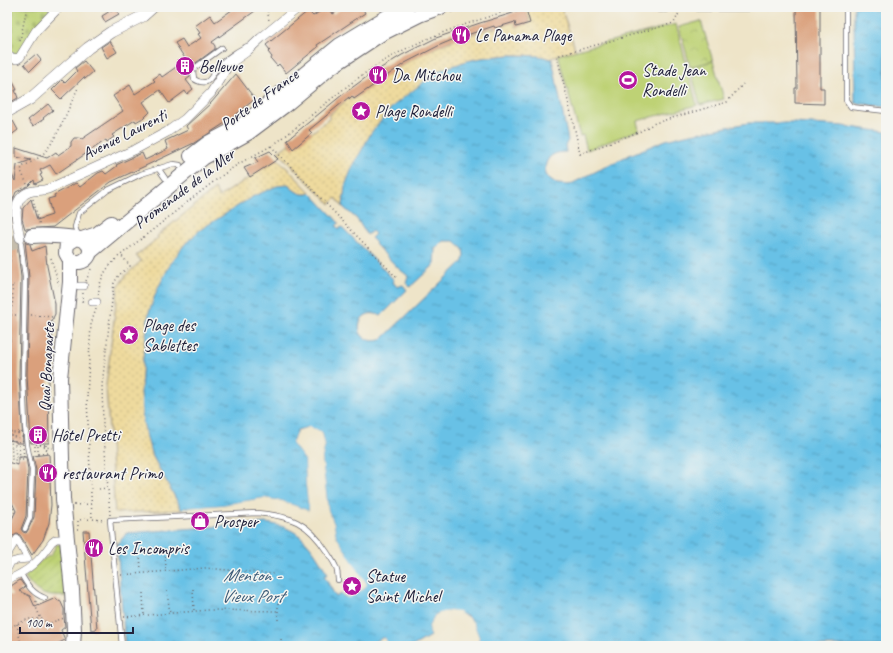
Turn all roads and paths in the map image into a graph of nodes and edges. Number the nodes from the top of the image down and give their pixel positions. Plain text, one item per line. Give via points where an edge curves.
1 (27, 7) edge
2 (59, 7) edge
3 (153, 7) edge
4 (267, 7) edge
5 (299, 7) edge
6 (407, 7) edge
7 (438, 7) edge
8 (519, 7) edge
9 (634, 7) edge
10 (648, 7) edge
11 (657, 7) edge
12 (668, 7) edge
13 (682, 7) edge
14 (699, 7) edge
15 (724, 7) edge
16 (747, 7) edge
17 (846, 7) edge
18 (274, 28) junction
19 (21, 34) dead end
20 (254, 44) junction
21 (222, 48) dead end
22 (7, 57) edge
23 (743, 84) dead end
24 (78, 88) dead end
25 (7, 112) edge
26 (886, 112) edge
27 (271, 146) junction
28 (161, 173) junction
29 (36, 194) junction
30 (34, 238) junction
31 (7, 246) edge
32 (78, 248) junction
33 (121, 255) junction
34 (51, 258) dead end
35 (7, 266) edge
36 (397, 278) dead end
37 (12, 285) dead end
38 (73, 285) junction
39 (7, 315) edge
40 (10, 315) junction
41 (25, 315) junction
42 (7, 329) edge
43 (54, 330) dead end
44 (7, 343) edge
45 (7, 382) edge
46 (7, 404) edge
47 (7, 424) edge
48 (11, 432) junction
49 (18, 432) dead end
50 (9, 446) edge
51 (15, 446) junction
52 (19, 446) junction
53 (56, 449) dead end
54 (35, 454) dead end
55 (24, 459) dead end
56 (107, 488) junction
57 (99, 489) dead end
58 (8, 496) edge
59 (92, 504) junction
60 (73, 505) dead end
61 (92, 520) junction
62 (110, 520) junction
63 (7, 522) edge
64 (72, 528) junction
65 (25, 529) dead end
66 (7, 535) edge
67 (61, 539) dead end
68 (165, 548) dead end
69 (7, 550) edge
70 (140, 550) dead end
71 (7, 555) edge
72 (7, 570) edge
73 (166, 571) junction
74 (141, 573) junction
75 (21, 574) junction
76 (273, 574) dead end
77 (119, 575) dead end
78 (7, 580) edge
79 (338, 580) dead end
80 (193, 589) dead end
81 (167, 591) dead end
82 (143, 593) dead end
83 (39, 596) junction
84 (45, 598) dead end
85 (278, 603) dead end
86 (194, 611) junction
87 (278, 611) junction
88 (170, 614) junction
89 (144, 616) junction
90 (69, 617) dead end
91 (122, 618) dead end
92 (41, 619) junction
93 (278, 620) dead end
94 (17, 624) junction
95 (7, 628) edge
96 (281, 639) dead end
97 (87, 642) dead end
98 (21, 646) edge
99 (73, 646) edge
100 (85, 646) edge
101 (122, 646) edge
102 (282, 646) edge

1 - 19 path
2 - 22 street via 36,31 20,57
3 - 25 street via 144,16 111,32 88,48 30,99
4 - 18 path via 267,19
5 - 18 street, Avenue Laurenti
6 - 28 main road, Porte de France via 340,45 242,125 208,143 180,165
7 - 32 main road, Porte de France via 381,34 331,67 248,133 203,158
8 - 27 path, Promenade de la Mer via 432,37 400,52 372,68
9 - 10 street
11 - 12 street
13 - 23 path via 674,23 557,56 580,154 642,131 655,123 727,102
14 - 15 street
15 - 16 street
17 - 26 lane via 846,100 851,107
18 - 20 street, Avenue Laurenti
20 - 21 lane via 223,61 208,81 194,79 193,71 196,67
20 - 29 street, Avenue Laurenti via 229,64 206,98 185,119 167,132 134,150
24 - 29 path via 55,138 43,154 22,167 21,171
27 - 33 path, Promenade de la Mer via 232,168
27 - 36 path
28 - 32 main road, Porte de France via 97,234
28 - 32 lane via 141,174 108,190 79,213 75,227
29 - 30 path via 33,198
29 - 30 street via 26,194 17,206 15,216
30 - 32 main road
30 - 41 lane via 25,277
31 - 35 path via 10,261
32 - 38 main road, Quai Bonaparte
33 - 56 path via 130,266 114,283 102,385
33 - 59 path, Promenade de la Mer via 102,277 94,302 96,308 91,324 87,398
34 - 38 path
37 - 40 path
38 - 64 main road, Quai Bonaparte via 60,378 63,499
39 - 40 path
40 - 41 path
41 - 43 path via 53,317
41 - 65 lane via 23,375 26,432 32,470 30,517
42 - 44 path
45 - 46 path
47 - 48 path
48 - 50 path
48 - 51 path via 14,432
49 - 52 path
50 - 51 path via 12,460 16,460
51 - 52 path
52 - 55 path via 20,459
53 - 54 path, bridge via 45,448 38,445 38,454 47,453 46,445 35,444
56 - 57 path
56 - 62 path
58 - 63 path via 14,511
59 - 60 path
59 - 61 path, Promenade de la Mer
61 - 62 path
61 - 64 path via 78,520
62 - 79 lane via 278,514 295,520 319,540 338,570
62 - 101 lane
64 - 99 main road, Quai Bonaparte
66 - 69 lane via 14,539
67 - 75 street via 52,542 33,566
68 - 73 path
70 - 74 path
71 - 72 street via 17,539 28,559 11,562
73 - 74 path
73 - 76 path via 205,568
74 - 77 path
75 - 78 street
75 - 83 lane via 27,585
80 - 86 path
81 - 88 path
82 - 89 path
83 - 84 lane
83 - 92 path via 35,605
85 - 87 path
86 - 87 path
86 - 88 path
87 - 93 path
88 - 89 path
89 - 91 path
90 - 92 path via 47,624
92 - 94 path via 29,619
94 - 95 path
94 - 98 path
96 - 102 path
97 - 100 path

